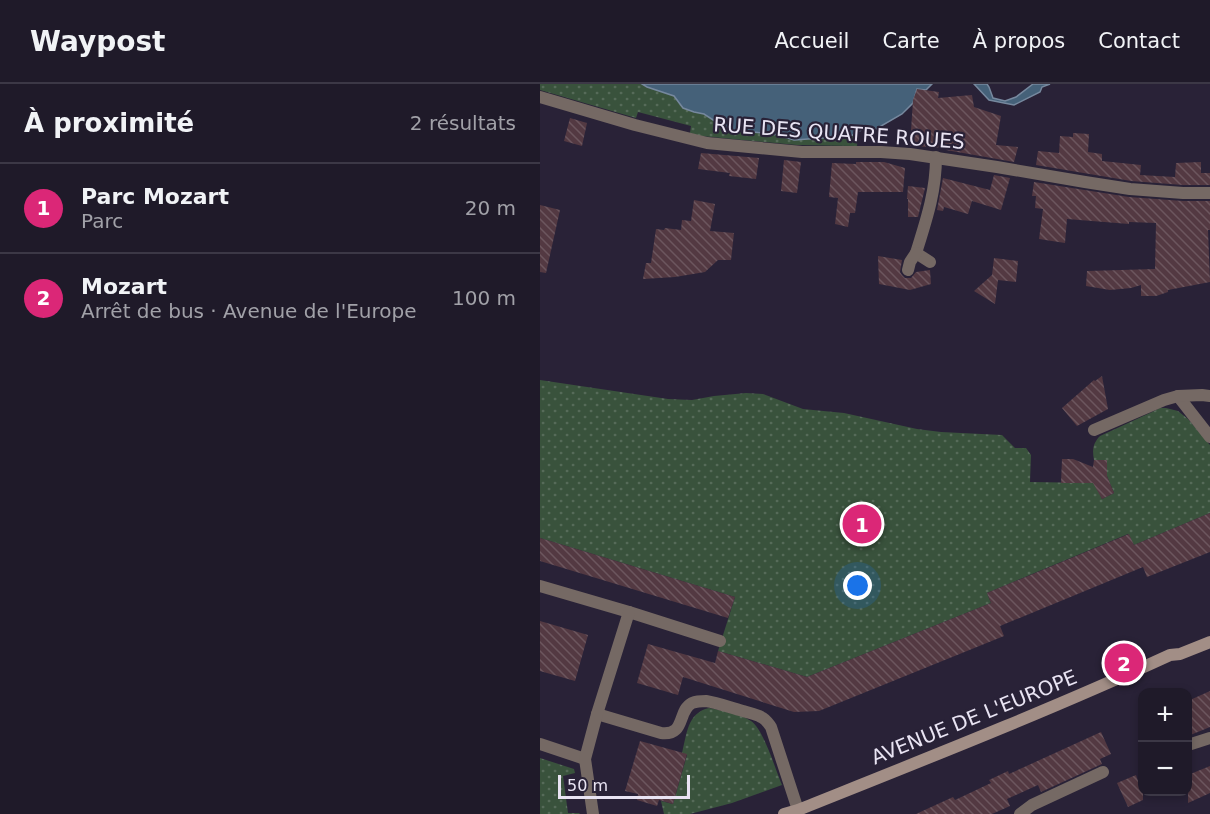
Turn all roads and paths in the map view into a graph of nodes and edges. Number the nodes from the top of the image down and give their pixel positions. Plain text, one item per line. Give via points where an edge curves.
1 (540, 97) edge
2 (936, 157) junction
3 (1210, 193) edge
4 (916, 253) junction
5 (930, 262) dead end
6 (908, 270) dead end
7 (1178, 396) junction
8 (1210, 396) edge
9 (1094, 430) dead end
10 (1210, 437) edge
11 (540, 586) edge
12 (629, 612) junction
13 (720, 641) dead end
14 (1210, 642) edge
15 (597, 714) junction
16 (1210, 738) edge
17 (540, 744) edge
18 (1192, 744) edge
19 (585, 759) junction
20 (1103, 772) dead end
21 (798, 810) junction
22 (593, 814) edge
23 (784, 814) edge
24 (1020, 814) edge

1 - 2 street, RUE DES QUATRE ROUES via 707,143 802,152
2 - 3 street, RUE DES QUATRE ROUES via 1130,189
2 - 4 street via 936,174
4 - 5 street
4 - 6 street
7 - 8 street
7 - 9 street
7 - 10 street
11 - 12 street
12 - 13 street
12 - 15 street
14 - 21 main road, AVENUE DE L'EUROPE via 1170,655 1104,686
15 - 19 street
15 - 21 street via 664,733 676,729 687,707 698,701 761,717 771,727
16 - 18 street
17 - 19 street
19 - 22 street
20 - 24 street
21 - 23 main road, AVENUE DE L'EUROPE

